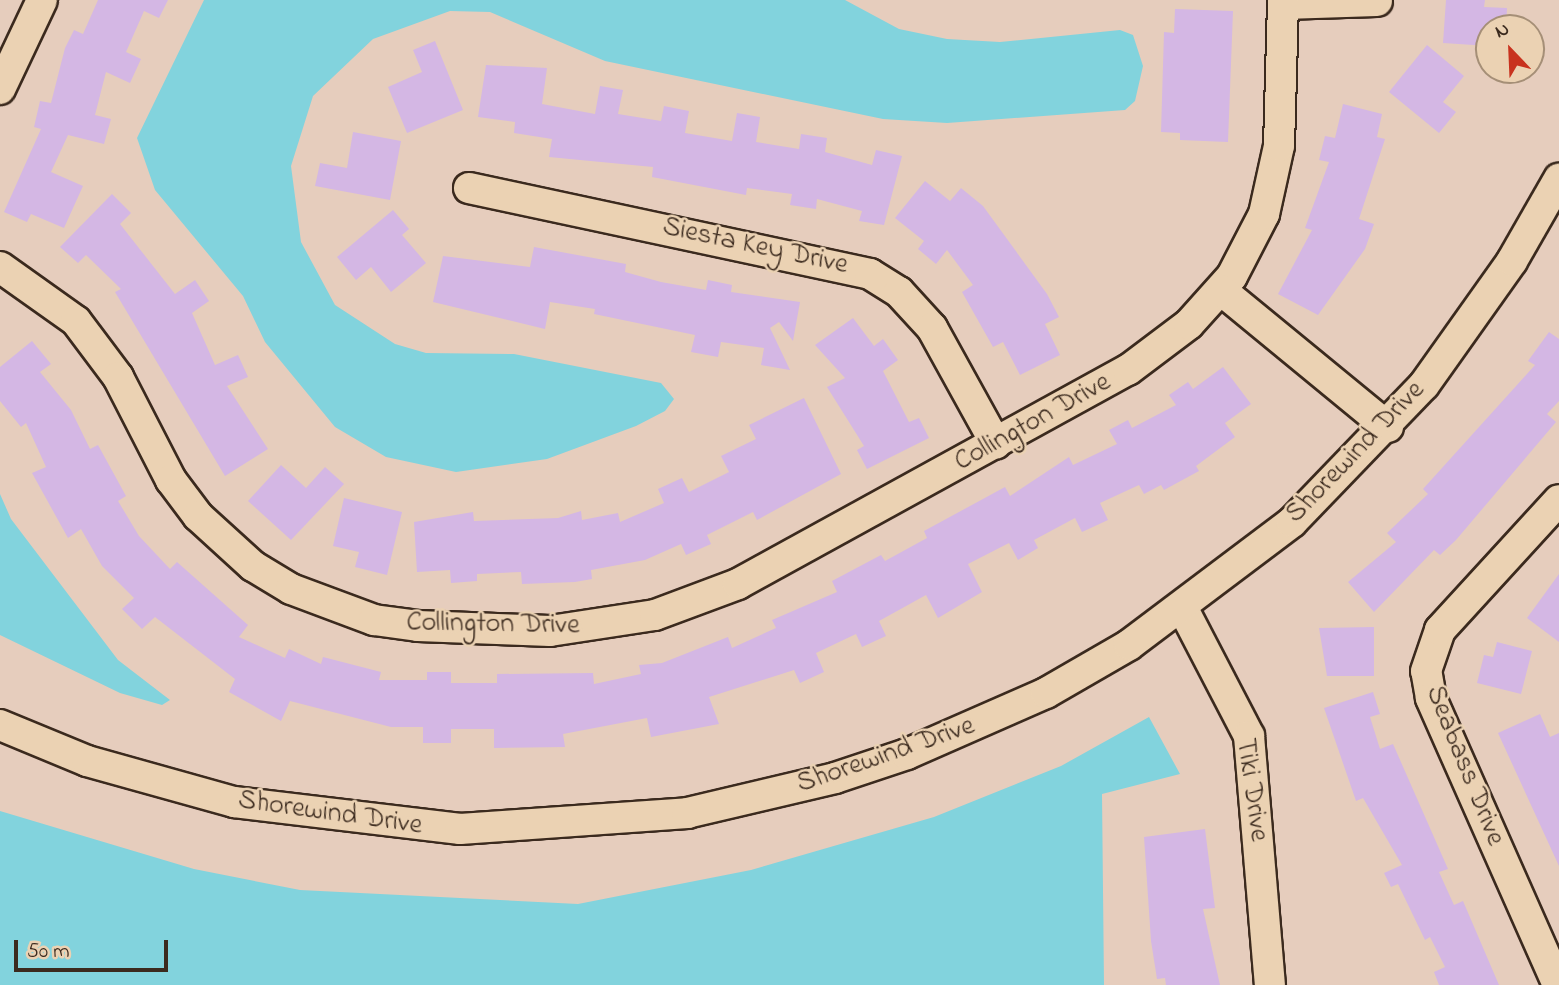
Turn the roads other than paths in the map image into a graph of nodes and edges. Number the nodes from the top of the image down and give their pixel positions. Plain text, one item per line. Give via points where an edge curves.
1 (42, 0) edge
2 (1377, 1) edge
3 (1284, 2) edge
4 (0, 89) edge
5 (1559, 178) edge
6 (469, 188) dead end
7 (0, 267) edge
8 (1221, 290) junction
9 (1388, 427) junction
10 (996, 443) junction
11 (1559, 500) edge
12 (1183, 609) junction
13 (0, 726) edge
14 (1270, 985) edge
15 (1558, 985) edge

1 - 4 street
2 - 3 street
3 - 8 street, Collington Drive via 1274,180 1250,246
5 - 9 street, Shorewind Drive via 1470,324
6 - 10 street, Siesta Key Drive via 870,274 899,292 932,328
7 - 10 street, Collington Drive via 50,297 99,348 171,480 219,537 291,589 374,620 550,631 655,615 738,584
8 - 9 street
8 - 10 street, Collington Drive via 1154,354
9 - 12 street, Shorewind Drive via 1293,522
11 - 15 street, Seabass Drive via 1440,630 1426,671 1431,698
12 - 13 street, Shorewind Drive via 1046,692 908,754 762,798 612,823 460,829 309,816 160,783
12 - 14 street, Tiki Drive via 1249,736

